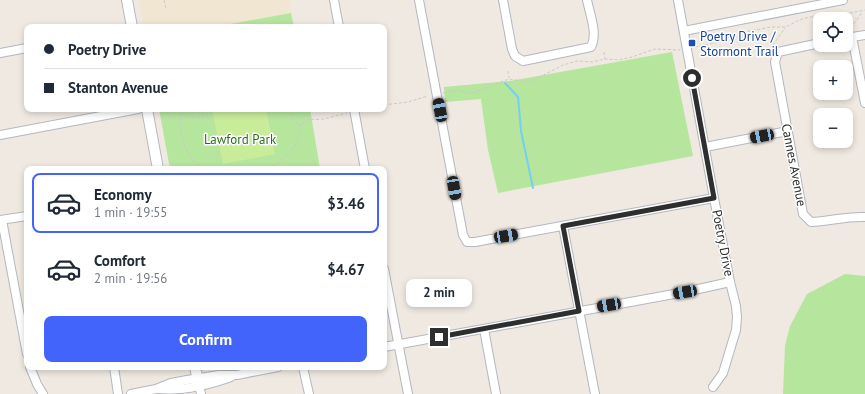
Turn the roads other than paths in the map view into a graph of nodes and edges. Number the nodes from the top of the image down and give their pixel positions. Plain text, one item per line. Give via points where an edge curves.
1 (127, 0) edge
2 (334, 0) edge
3 (419, 0) edge
4 (503, 0) edge
5 (587, 0) edge
6 (678, 0) edge
7 (843, 0) edge
8 (131, 24) edge
9 (338, 24) edge
10 (684, 31) junction
11 (865, 35) edge
12 (853, 37) edge
13 (813, 44) edge
14 (24, 49) edge
15 (852, 52) edge
16 (0, 53) edge
17 (865, 103) edge
18 (122, 112) edge
19 (148, 112) edge
20 (355, 112) edge
21 (788, 131) junction
22 (0, 135) edge
23 (704, 147) junction
24 (157, 166) edge
25 (364, 166) edge
26 (714, 198) junction
27 (24, 216) edge
28 (865, 217) edge
29 (1, 220) edge
30 (563, 226) junction
31 (730, 282) junction
32 (387, 285) edge
33 (579, 311) junction
34 (484, 329) junction
35 (24, 339) edge
36 (398, 345) junction
37 (387, 347) edge
38 (31, 370) edge
39 (114, 370) edge
40 (196, 370) edge
41 (260, 370) edge
42 (304, 370) edge
43 (199, 386) edge
44 (713, 387) dead end
45 (43, 394) edge
46 (118, 394) edge
47 (131, 394) edge
48 (309, 394) edge
49 (408, 394) edge
50 (496, 394) edge
51 (595, 394) edge

1 - 8 street
2 - 9 street
3 - 30 street via 461,227 467,242
4 - 5 street via 512,49 515,56 523,61 590,47 594,41 594,34
6 - 10 street, Poetry Drive
7 - 10 street
10 - 23 street, Poetry Drive
11 - 12 street
13 - 21 street, Cannes Avenue via 776,49
14 - 16 street
15 - 17 street
18 - 22 street
19 - 24 street
20 - 25 street
21 - 23 street
21 - 28 street, Cannes Avenue via 803,214 812,222 852,216
23 - 26 street, Poetry Drive
26 - 30 street
26 - 31 street, Poetry Drive
27 - 29 street
29 - 35 street
30 - 33 street
31 - 33 street
31 - 44 street, Poetry Drive via 736,306 736,330 723,373
32 - 36 street
33 - 34 street
33 - 51 street
34 - 36 street
34 - 50 street
36 - 37 street
36 - 49 street
38 - 45 street
39 - 46 street
40 - 43 street
41 - 43 street via 219,375
42 - 48 street
43 - 47 street via 171,383

